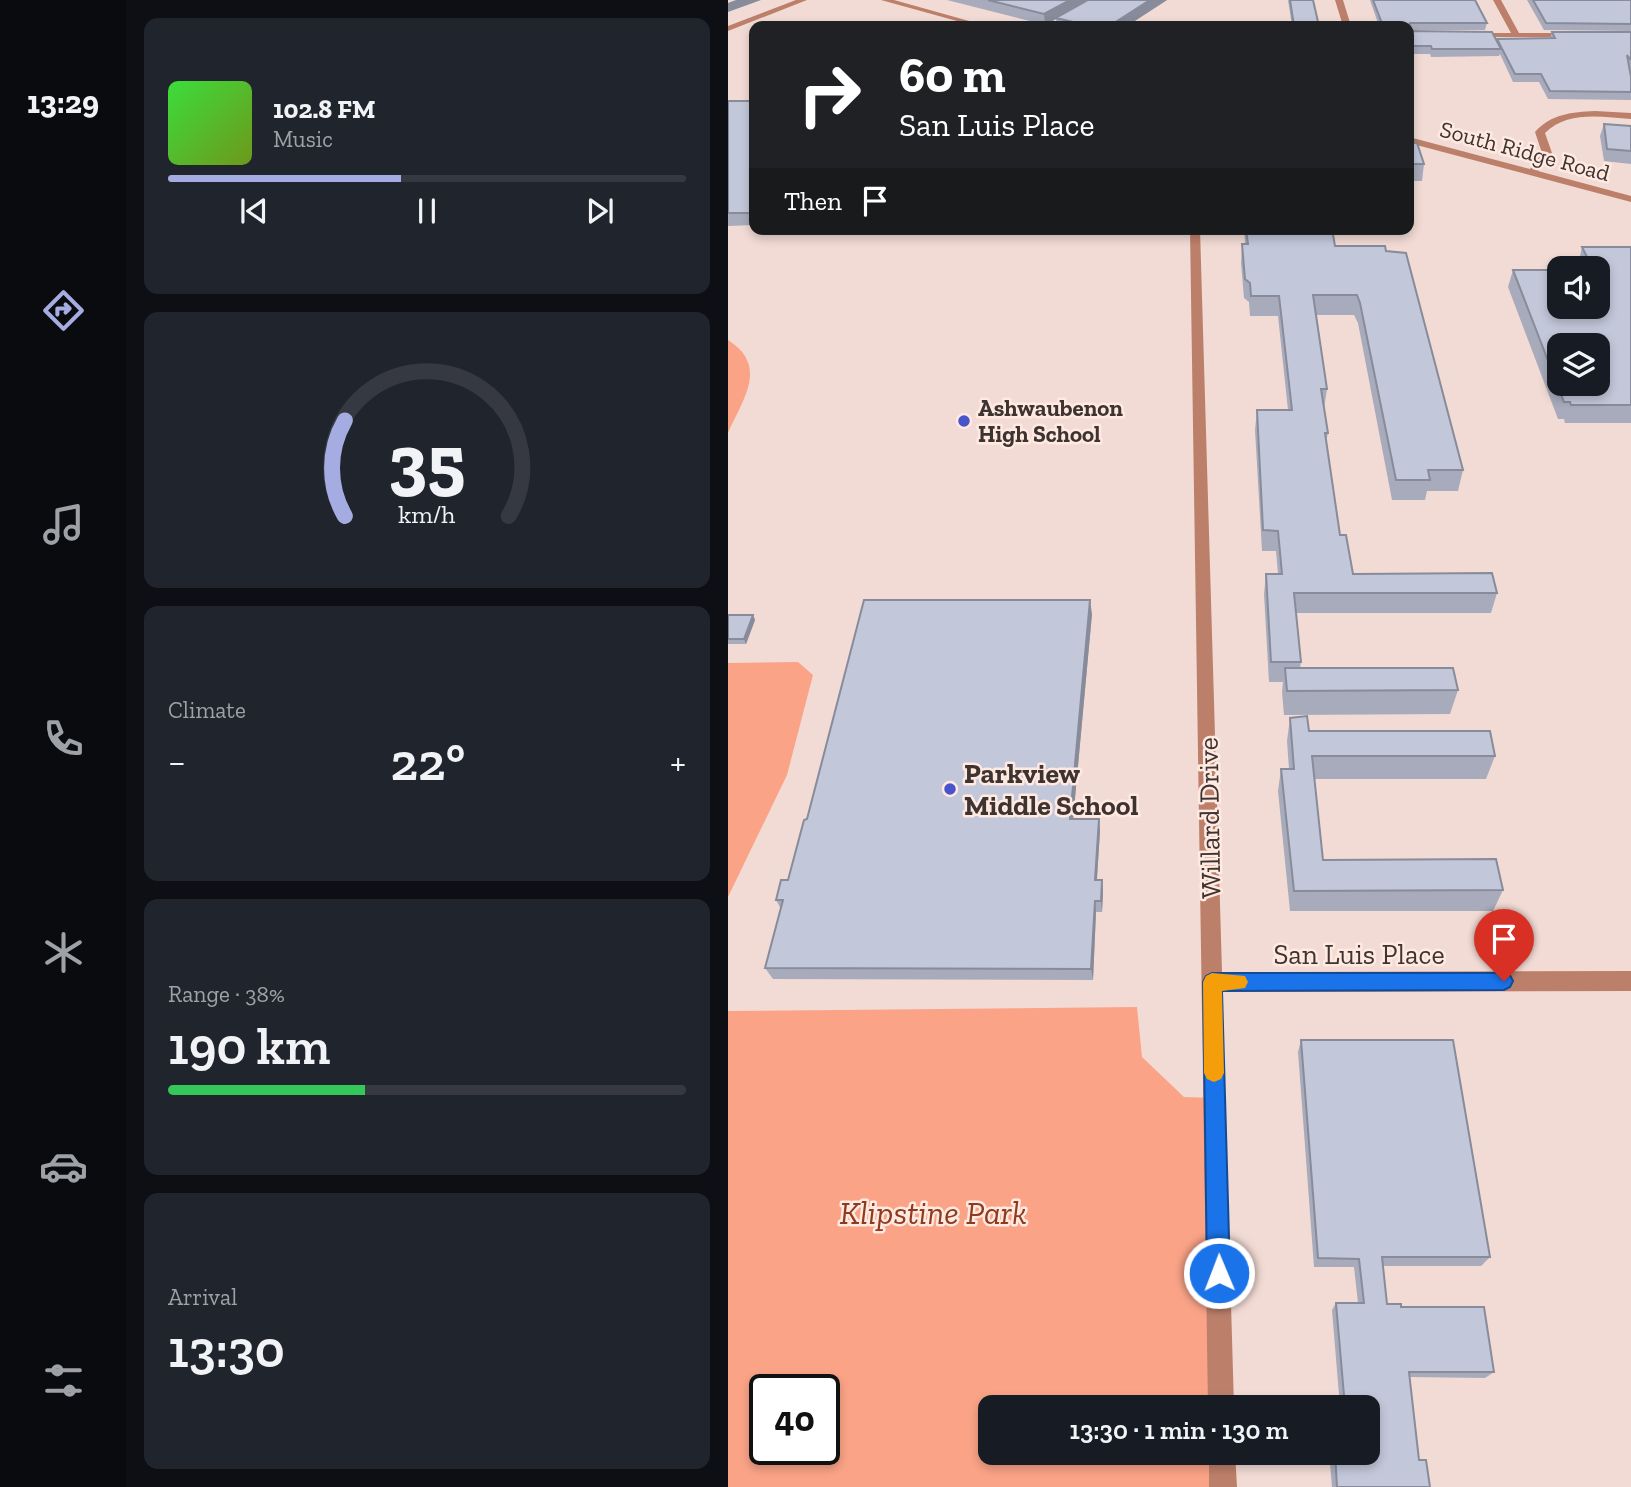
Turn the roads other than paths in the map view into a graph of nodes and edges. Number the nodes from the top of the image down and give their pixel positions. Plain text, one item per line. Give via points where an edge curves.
1 (803, 0) edge
2 (885, 0) edge
3 (1101, 0) edge
4 (1339, 0) edge
5 (1497, 0) edge
6 (964, 21) edge
7 (1061, 21) edge
8 (1346, 21) edge
9 (728, 29) edge
10 (1462, 35) edge
11 (1516, 35) junction
12 (1580, 35) edge
13 (1631, 116) edge
14 (1414, 141) edge
15 (1532, 173) junction
16 (1631, 199) edge
17 (1195, 235) edge
18 (1631, 981) edge
19 (1212, 982) junction
20 (1222, 1395) edge
21 (1222, 1465) edge
22 (1223, 1487) edge

1 - 9 street
2 - 6 street
3 - 7 street
4 - 8 street
5 - 11 street
10 - 11 street
11 - 12 street
13 - 15 street via 1586,115 1546,124 1540,132 1547,153
14 - 15 street, South Ridge Road
15 - 16 street, South Ridge Road
17 - 19 street, Willard Drive
18 - 19 street, San Luis Place
19 - 20 street, Willard Drive
21 - 22 street

